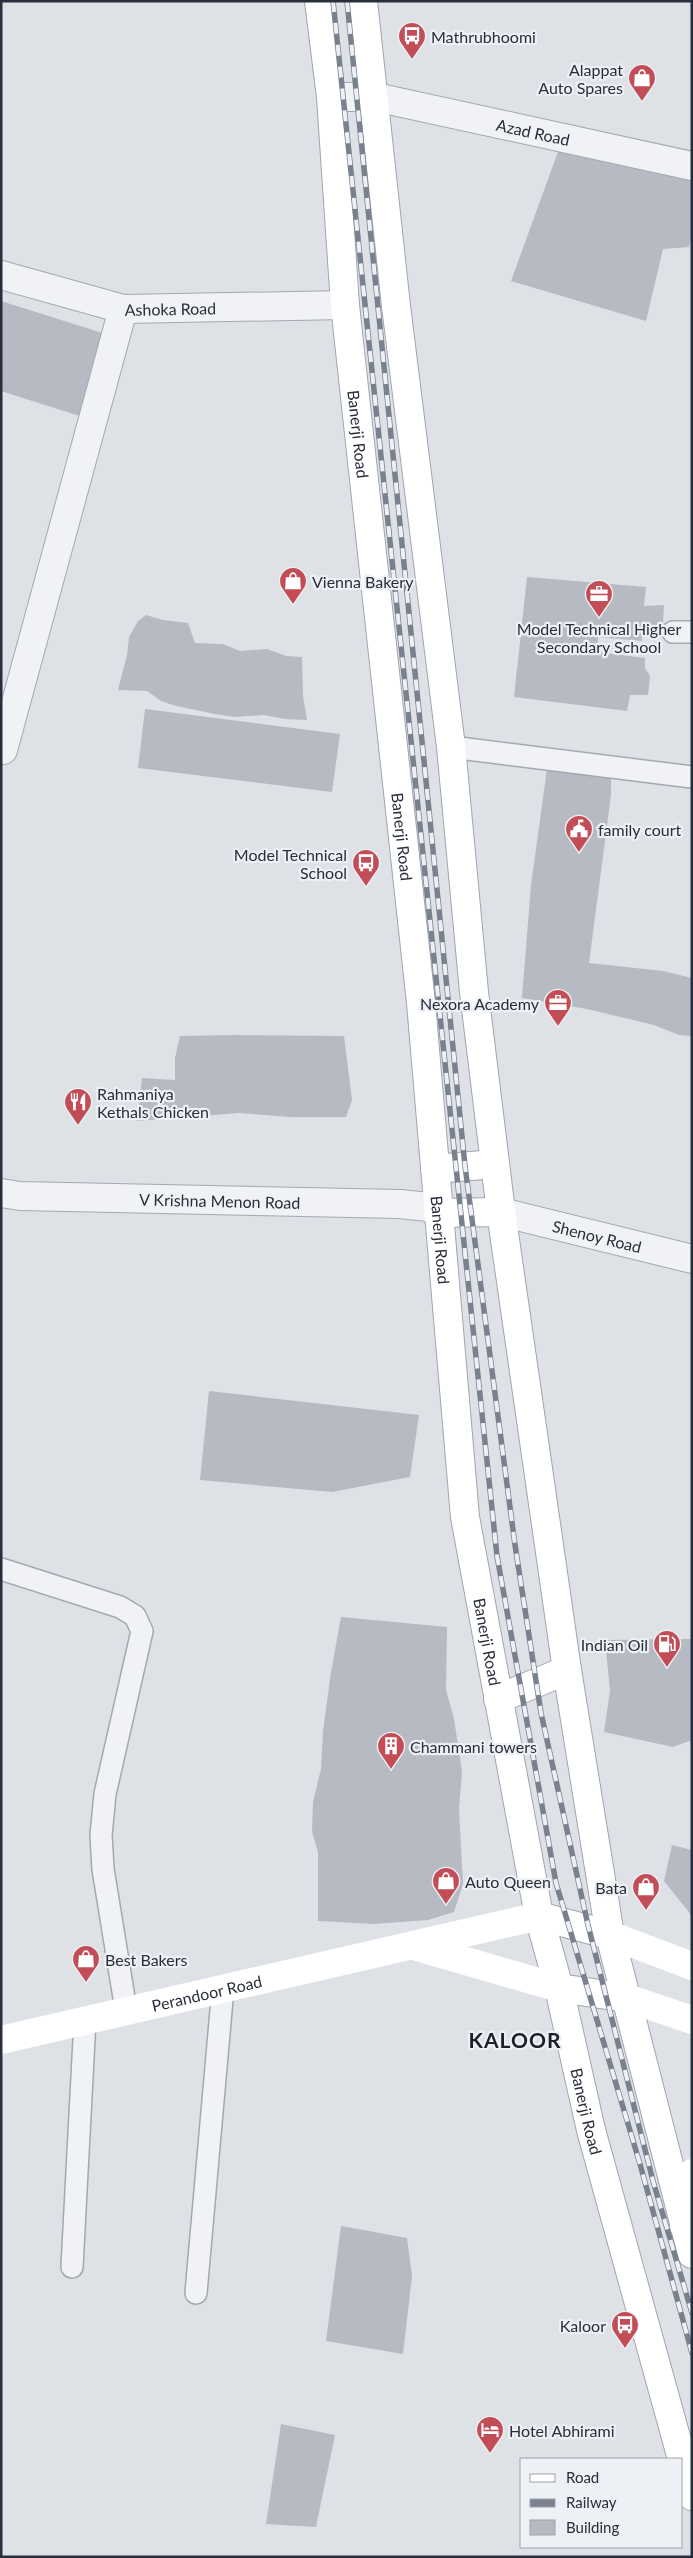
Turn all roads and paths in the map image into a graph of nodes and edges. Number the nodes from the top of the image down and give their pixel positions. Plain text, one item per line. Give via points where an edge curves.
1 (319, 1) edge
2 (364, 1) edge
3 (375, 96) junction
4 (331, 97) junction
5 (692, 166) edge
6 (1, 275) edge
7 (344, 305) junction
8 (124, 309) junction
9 (451, 748) junction
10 (3, 750) dead end
11 (692, 777) edge
12 (495, 1164) junction
13 (435, 1169) junction
14 (1, 1193) edge
15 (501, 1212) junction
16 (438, 1213) junction
17 (692, 1259) edge
18 (1, 1569) edge
19 (567, 1670) junction
20 (498, 1699) junction
21 (539, 1916) junction
22 (610, 1936) junction
23 (412, 1946) junction
24 (692, 1966) edge
25 (223, 1988) junction
26 (559, 1988) junction
27 (627, 1998) junction
28 (126, 2010) junction
29 (85, 2020) junction
30 (692, 2020) edge
31 (1, 2040) edge
32 (692, 2173) edge
33 (688, 2229) edge
34 (692, 2254) edge
35 (72, 2267) dead end
36 (196, 2293) dead end
37 (682, 2458) edge
38 (683, 2463) edge
39 (692, 2496) edge

1 - 4 main road, Banerji Road
2 - 3 main road
3 - 4 street, Azad Road
3 - 5 street, Azad Road
3 - 9 main road via 396,306
4 - 7 main road, Banerji Road
6 - 8 street, Ashoka Road
7 - 8 street, Ashoka Road
7 - 13 main road, Banerji Road via 420,993
8 - 10 street
9 - 11 lane
9 - 12 main road via 474,992
12 - 13 main road
12 - 15 main road
13 - 16 main road, Banerji Road
14 - 16 street, V Krishna Menon Road via 400,1204 428,1207
15 - 16 main road
15 - 17 street, Shenoy Road
15 - 19 main road
16 - 20 main road, Banerji Road via 465,1517
18 - 28 lane via 120,1607 136,1616 142,1631 105,1794 101,1834 102,1869
19 - 20 main road
19 - 22 main road
20 - 21 main road, Banerji Road
21 - 22 main road
21 - 23 main road, Perandoor Road
21 - 26 main road, Banerji Road
22 - 24 main road
22 - 27 main road
23 - 25 main road, Perandoor Road
23 - 26 main road, Perandoor Road
25 - 28 main road, Perandoor Road
25 - 36 lane
26 - 27 main road, Perandoor Road
26 - 37 main road, Banerji Road via 591,2130
27 - 30 main road, Perandoor Road
27 - 33 main road
28 - 29 main road, Perandoor Road
29 - 31 main road, Perandoor Road
29 - 35 lane
32 - 33 main road
33 - 34 main road
38 - 39 main road, Banerji Road

